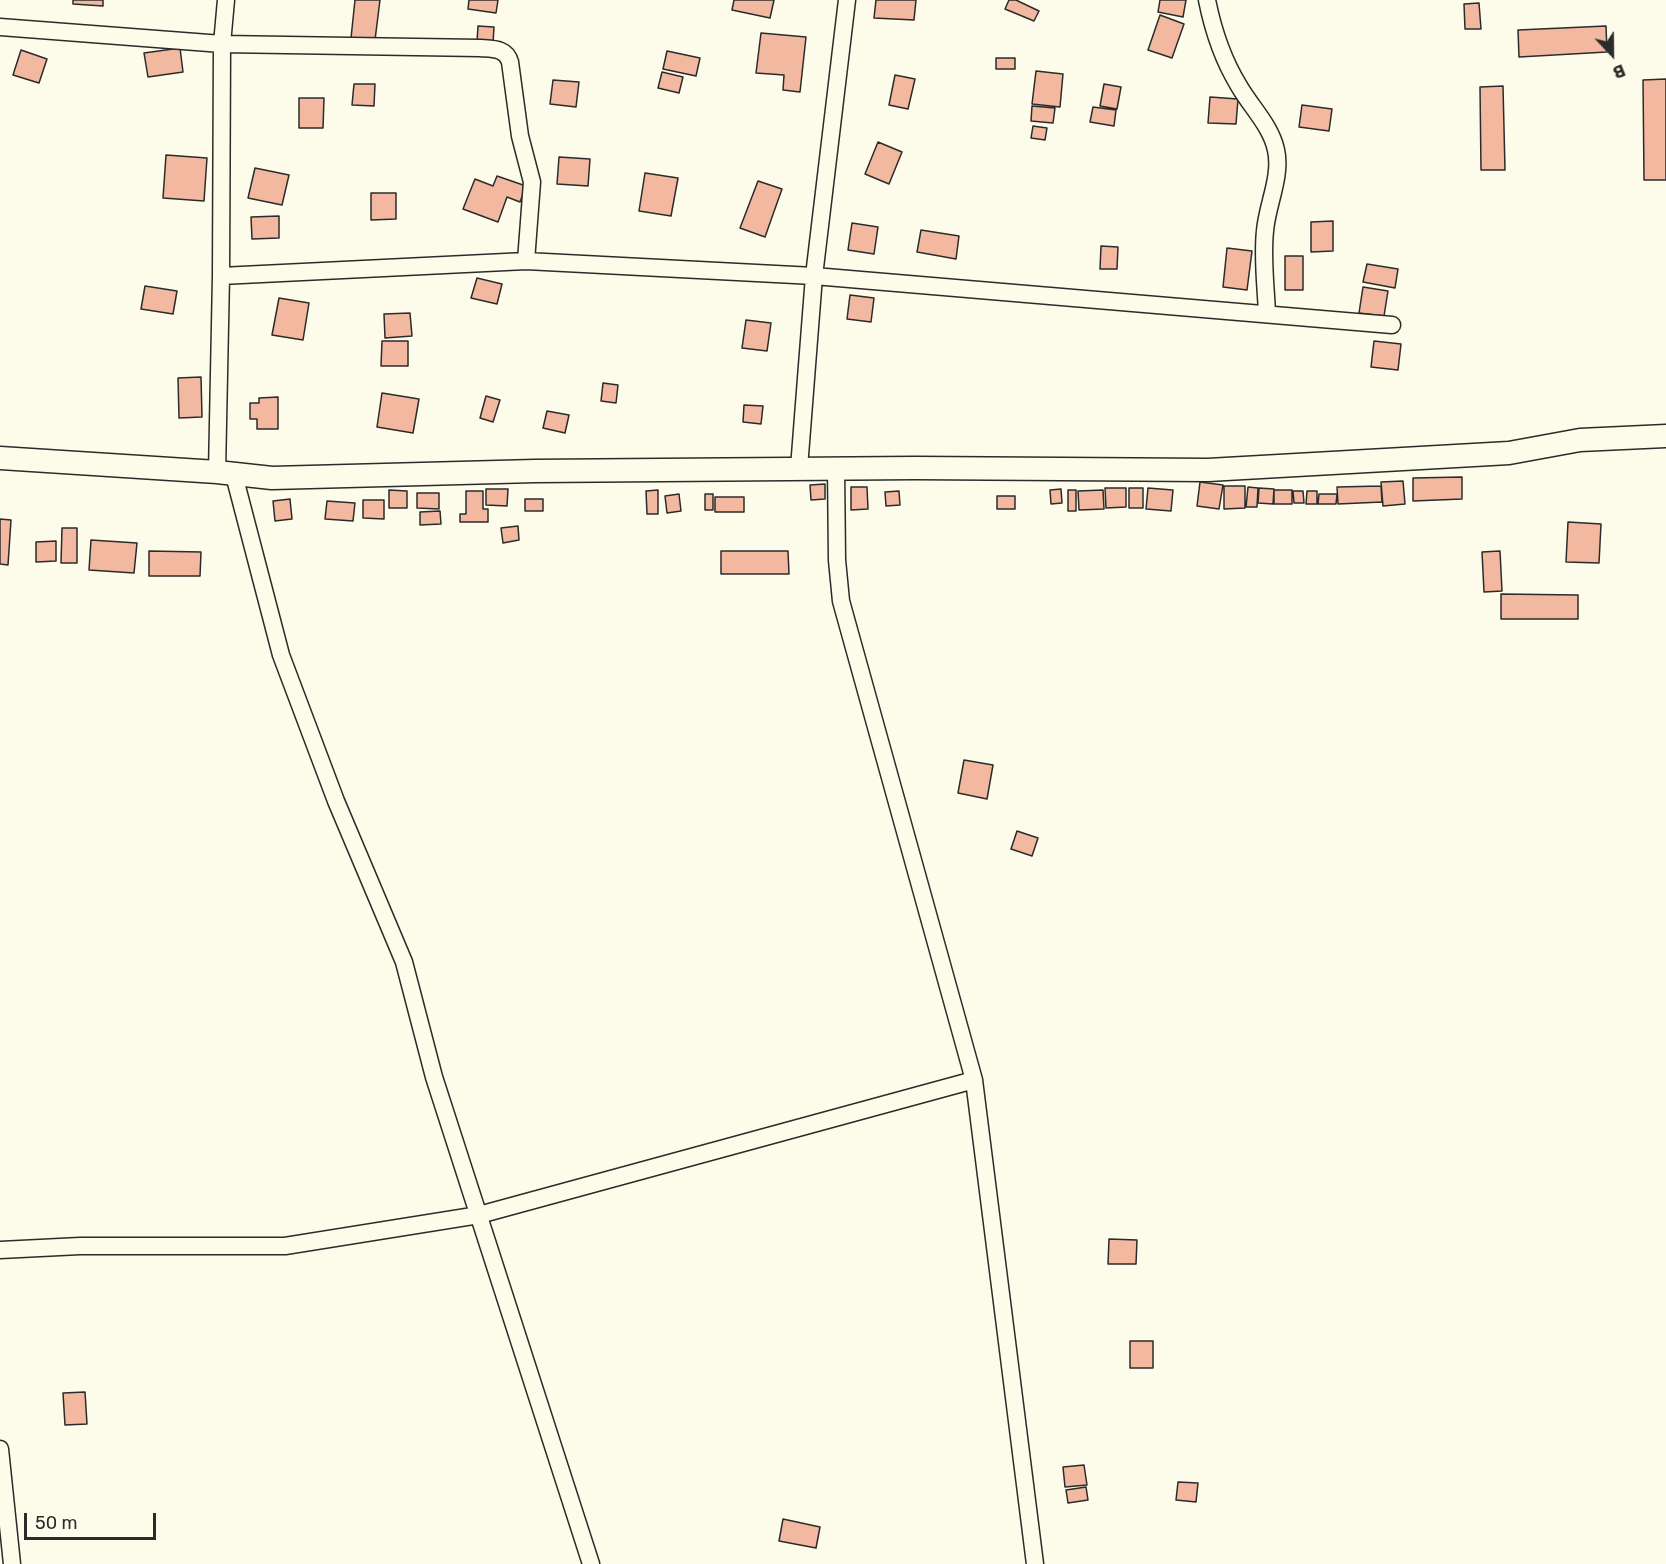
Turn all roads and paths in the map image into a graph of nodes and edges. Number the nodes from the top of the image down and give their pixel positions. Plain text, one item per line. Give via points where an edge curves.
1 (226, 0) edge
2 (847, 0) edge
3 (1207, 0) edge
4 (0, 27) edge
5 (222, 44) junction
6 (526, 261) junction
7 (221, 276) junction
8 (814, 276) junction
9 (1267, 314) junction
10 (1392, 326) dead end
11 (1666, 436) edge
12 (0, 458) edge
13 (799, 468) junction
14 (836, 468) junction
15 (226, 474) junction
16 (974, 1080) junction
17 (479, 1215) junction
18 (0, 1250) edge
19 (0, 1449) edge
20 (12, 1564) edge
21 (591, 1564) edge
22 (1035, 1564) edge

1 - 5 street
2 - 8 street
3 - 9 street via 1224,56 1271,134 1276,150 1278,165 1263,249
4 - 5 street
5 - 6 street via 503,51 510,62 520,136 532,182
5 - 7 street
6 - 7 street
6 - 8 street
7 - 15 street
8 - 9 street
8 - 13 street
9 - 10 street
11 - 14 main road via 1580,440 1509,453 1208,470
12 - 15 main road
13 - 14 main road
13 - 15 main road via 272,478
14 - 16 street via 841,601
15 - 17 street via 281,656 336,801 404,962 434,1077
16 - 17 street
16 - 22 street
17 - 18 street via 285,1246
17 - 21 street
19 - 20 street

